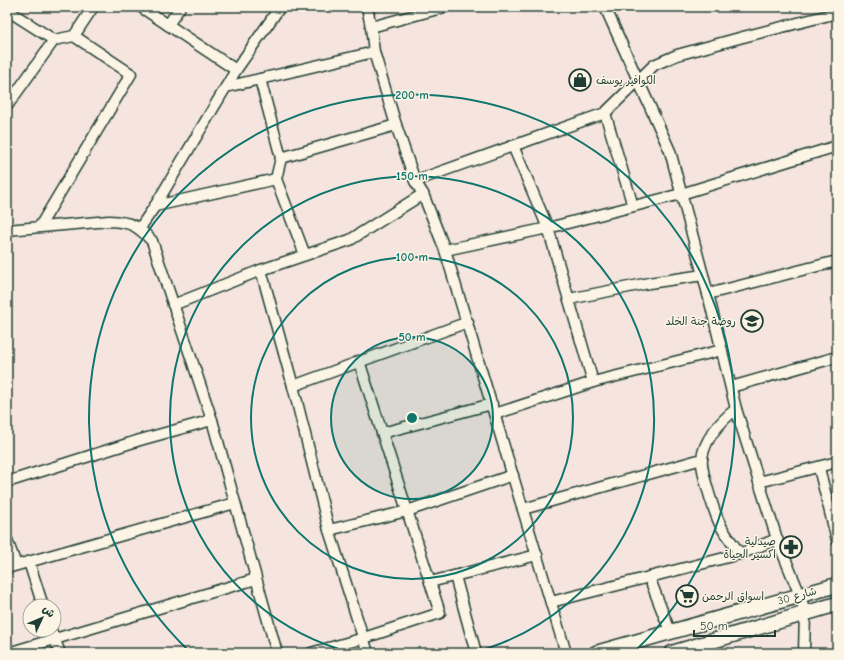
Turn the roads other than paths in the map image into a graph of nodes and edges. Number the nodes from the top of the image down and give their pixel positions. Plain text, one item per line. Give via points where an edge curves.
1 (93, 7) edge
2 (141, 7) edge
3 (180, 7) edge
4 (280, 7) edge
5 (367, 7) edge
6 (445, 7) edge
7 (605, 7) edge
8 (10, 9) edge
9 (837, 13) edge
10 (168, 25) junction
11 (371, 26) junction
12 (74, 36) junction
13 (54, 40) junction
14 (374, 52) junction
15 (236, 70) junction
16 (260, 79) junction
17 (638, 80) junction
18 (226, 87) junction
19 (8, 103) edge
20 (605, 114) junction
21 (396, 125) junction
22 (513, 146) junction
23 (837, 146) edge
24 (280, 158) junction
25 (276, 179) junction
26 (415, 181) junction
27 (422, 194) junction
28 (681, 194) junction
29 (155, 206) junction
30 (633, 206) junction
31 (40, 226) junction
32 (140, 228) junction
33 (548, 228) junction
34 (7, 230) edge
35 (445, 250) junction
36 (305, 255) junction
37 (837, 261) edge
38 (261, 270) junction
39 (703, 275) junction
40 (708, 294) junction
41 (569, 299) junction
42 (173, 305) junction
43 (468, 322) junction
44 (722, 350) junction
45 (837, 357) edge
46 (359, 361) junction
47 (593, 382) junction
48 (293, 386) junction
49 (731, 387) junction
50 (492, 404) junction
51 (736, 409) junction
52 (495, 414) junction
53 (212, 420) junction
54 (382, 433) junction
55 (702, 459) junction
56 (837, 462) edge
57 (819, 468) junction
58 (513, 475) junction
59 (7, 482) edge
60 (759, 482) junction
61 (235, 503) junction
62 (523, 509) junction
63 (407, 510) junction
64 (329, 530) junction
65 (777, 539) junction
66 (7, 540) edge
67 (837, 540) edge
68 (740, 554) junction
69 (537, 555) junction
70 (29, 562) junction
71 (12, 567) edge
72 (455, 576) junction
73 (649, 577) junction
74 (256, 579) junction
75 (430, 582) junction
76 (832, 586) edge
77 (800, 595) junction
78 (40, 598) edge
79 (551, 602) junction
80 (834, 604) edge
81 (805, 613) junction
82 (670, 631) junction
83 (62, 632) edge
84 (45, 638) edge
85 (53, 638) edge
86 (364, 638) junction
87 (709, 648) edge
88 (8, 653) edge
89 (60, 653) edge
90 (277, 653) edge
91 (311, 653) edge
92 (368, 653) edge
93 (476, 653) edge
94 (566, 653) edge
95 (596, 653) edge
96 (672, 653) edge
97 (804, 653) edge

1 - 12 street
2 - 10 street
3 - 10 street
4 - 15 street
5 - 11 street
6 - 11 street
7 - 17 street
8 - 13 street
9 - 17 street via 677,55 654,65
10 - 15 street
11 - 14 street
12 - 13 street
12 - 31 street via 131,74
13 - 19 street
14 - 16 street
14 - 21 street
15 - 18 street
16 - 18 street
16 - 24 street
17 - 20 street
17 - 28 street via 670,151
18 - 29 street
20 - 22 street
20 - 30 street
21 - 24 street
21 - 26 street
22 - 26 street
22 - 33 street
23 - 28 street
24 - 25 street
25 - 29 street
25 - 36 street
26 - 27 street
27 - 35 street
27 - 36 street via 350,240
28 - 30 street
28 - 39 street
29 - 32 street
30 - 33 street
31 - 32 street via 119,221
31 - 34 street
32 - 42 street via 152,241
33 - 35 street
33 - 41 street
35 - 43 street
36 - 38 street
37 - 40 street
38 - 42 street
38 - 48 street
39 - 40 street
39 - 41 street
40 - 44 street
41 - 47 street
42 - 53 street
43 - 46 street
43 - 50 street
44 - 47 street
44 - 49 street
45 - 49 street
46 - 48 street
46 - 54 street
47 - 52 street
48 - 64 street
49 - 51 street
50 - 52 street
50 - 54 street
51 - 55 street via 722,420 706,445
51 - 60 street
52 - 58 street
53 - 59 street
53 - 61 street
54 - 63 street
55 - 62 street
55 - 68 street via 704,475 721,526
56 - 57 street
57 - 60 street
57 - 67 street
58 - 62 street
58 - 63 street
60 - 65 street
61 - 70 street
61 - 74 street
62 - 69 street
63 - 64 street
63 - 75 street
64 - 86 street
65 - 68 street
65 - 77 street
66 - 71 street
68 - 73 street
69 - 72 street
69 - 79 street
70 - 71 street
70 - 78 street
72 - 75 street
72 - 93 street
73 - 79 street
73 - 82 street
74 - 83 street
74 - 90 street
75 - 86 street via 440,612
76 - 77 street, شارع 30
76 - 80 street
77 - 81 street
77 - 82 street, شارع 30
79 - 94 street
80 - 81 street, شارع 30
81 - 87 street, شارع 30
81 - 97 street
82 - 95 street, شارع 30
84 - 88 street
85 - 89 street
86 - 91 street
86 - 92 street
87 - 96 street, شارع 30

